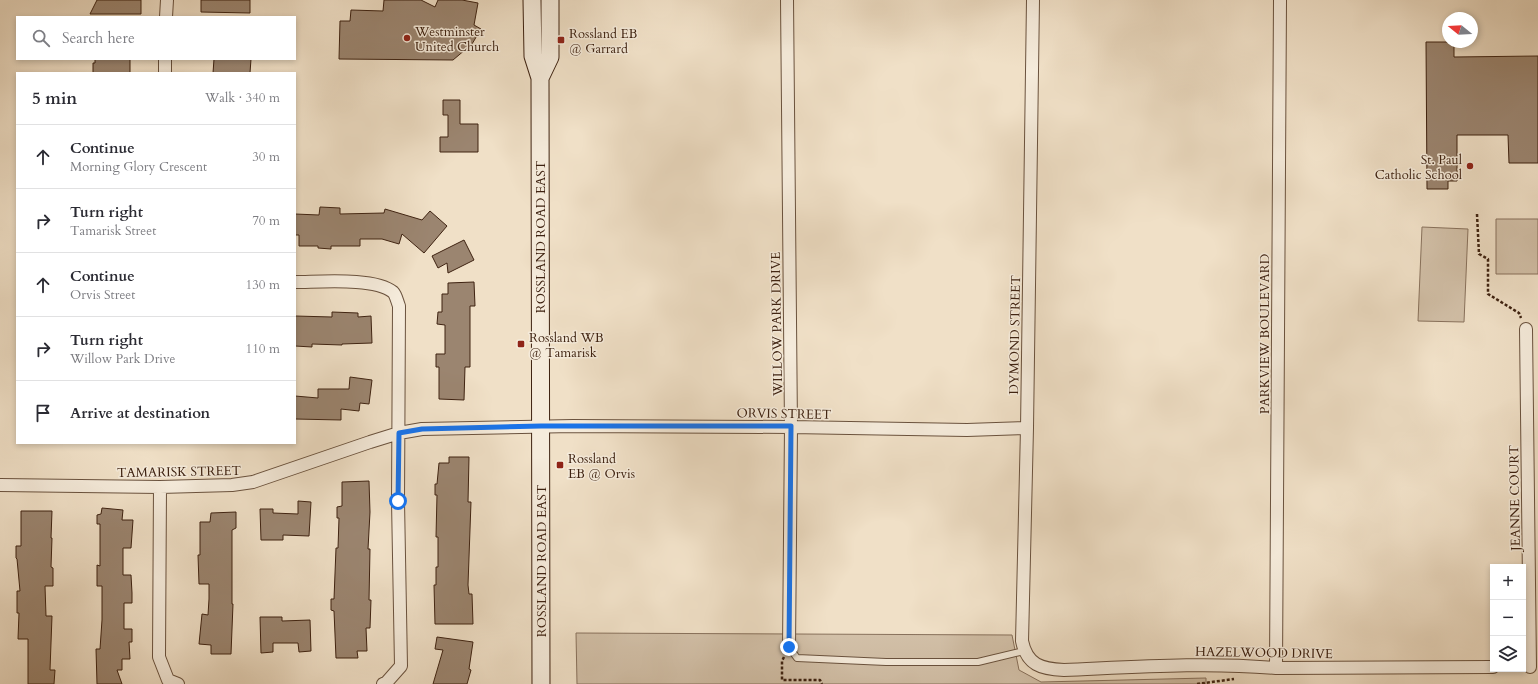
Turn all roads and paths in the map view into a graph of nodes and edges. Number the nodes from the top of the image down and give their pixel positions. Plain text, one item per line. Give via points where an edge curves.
1 (167, 0) edge
2 (532, 0) edge
3 (550, 0) edge
4 (787, 0) edge
5 (1033, 0) edge
6 (1280, 0) edge
7 (166, 16) edge
8 (165, 60) edge
9 (165, 72) edge
10 (540, 78) junction
11 (1477, 214) dead end
12 (296, 282) edge
13 (1526, 329) joint
14 (541, 426) junction
15 (791, 426) junction
16 (1027, 428) junction
17 (399, 433) junction
18 (0, 485) edge
19 (160, 487) junction
20 (789, 647) junction
21 (1024, 651) junction
22 (1490, 667) edge
23 (1530, 667) edge
24 (1276, 668) junction
25 (782, 682) edge
26 (178, 684) edge
27 (383, 684) edge
28 (541, 684) edge
29 (822, 684) edge

1 - 7 street
2 - 10 main road, ROSSLAND ROAD EAST via 533,56
3 - 10 main road, ROSSLAND ROAD EAST via 550,57
4 - 15 street, WILLOW PARK DRIVE
5 - 16 street, DYMOND STREET
6 - 24 street, PARKVIEW BOULEVARD
8 - 9 street
10 - 14 main road, ROSSLAND ROAD EAST
11 - 13 path via 1479,254 1488,259 1488,294 1519,313
12 - 17 street via 367,282 384,286 394,293 399,306
13 - 23 street, JEANNE COURT
14 - 15 street, ORVIS STREET
14 - 17 street, TAMARISK STREET via 422,429
14 - 28 main road, ROSSLAND ROAD EAST
15 - 16 street, ORVIS STREET via 967,430
15 - 20 street, WILLOW PARK DRIVE
16 - 21 street, DYMOND STREET via 1022,640
17 - 19 street, TAMARISK STREET via 253,482
17 - 27 street via 401,666
18 - 19 street, TAMARISK STREET
19 - 26 street via 159,657 168,680
20 - 21 lane via 797,658 886,662 978,662
20 - 25 path via 782,661
21 - 24 street, HAZELWOOD DRIVE via 1036,665 1064,670 1174,665
22 - 24 street, HAZELWOOD DRIVE
25 - 29 path via 820,680

